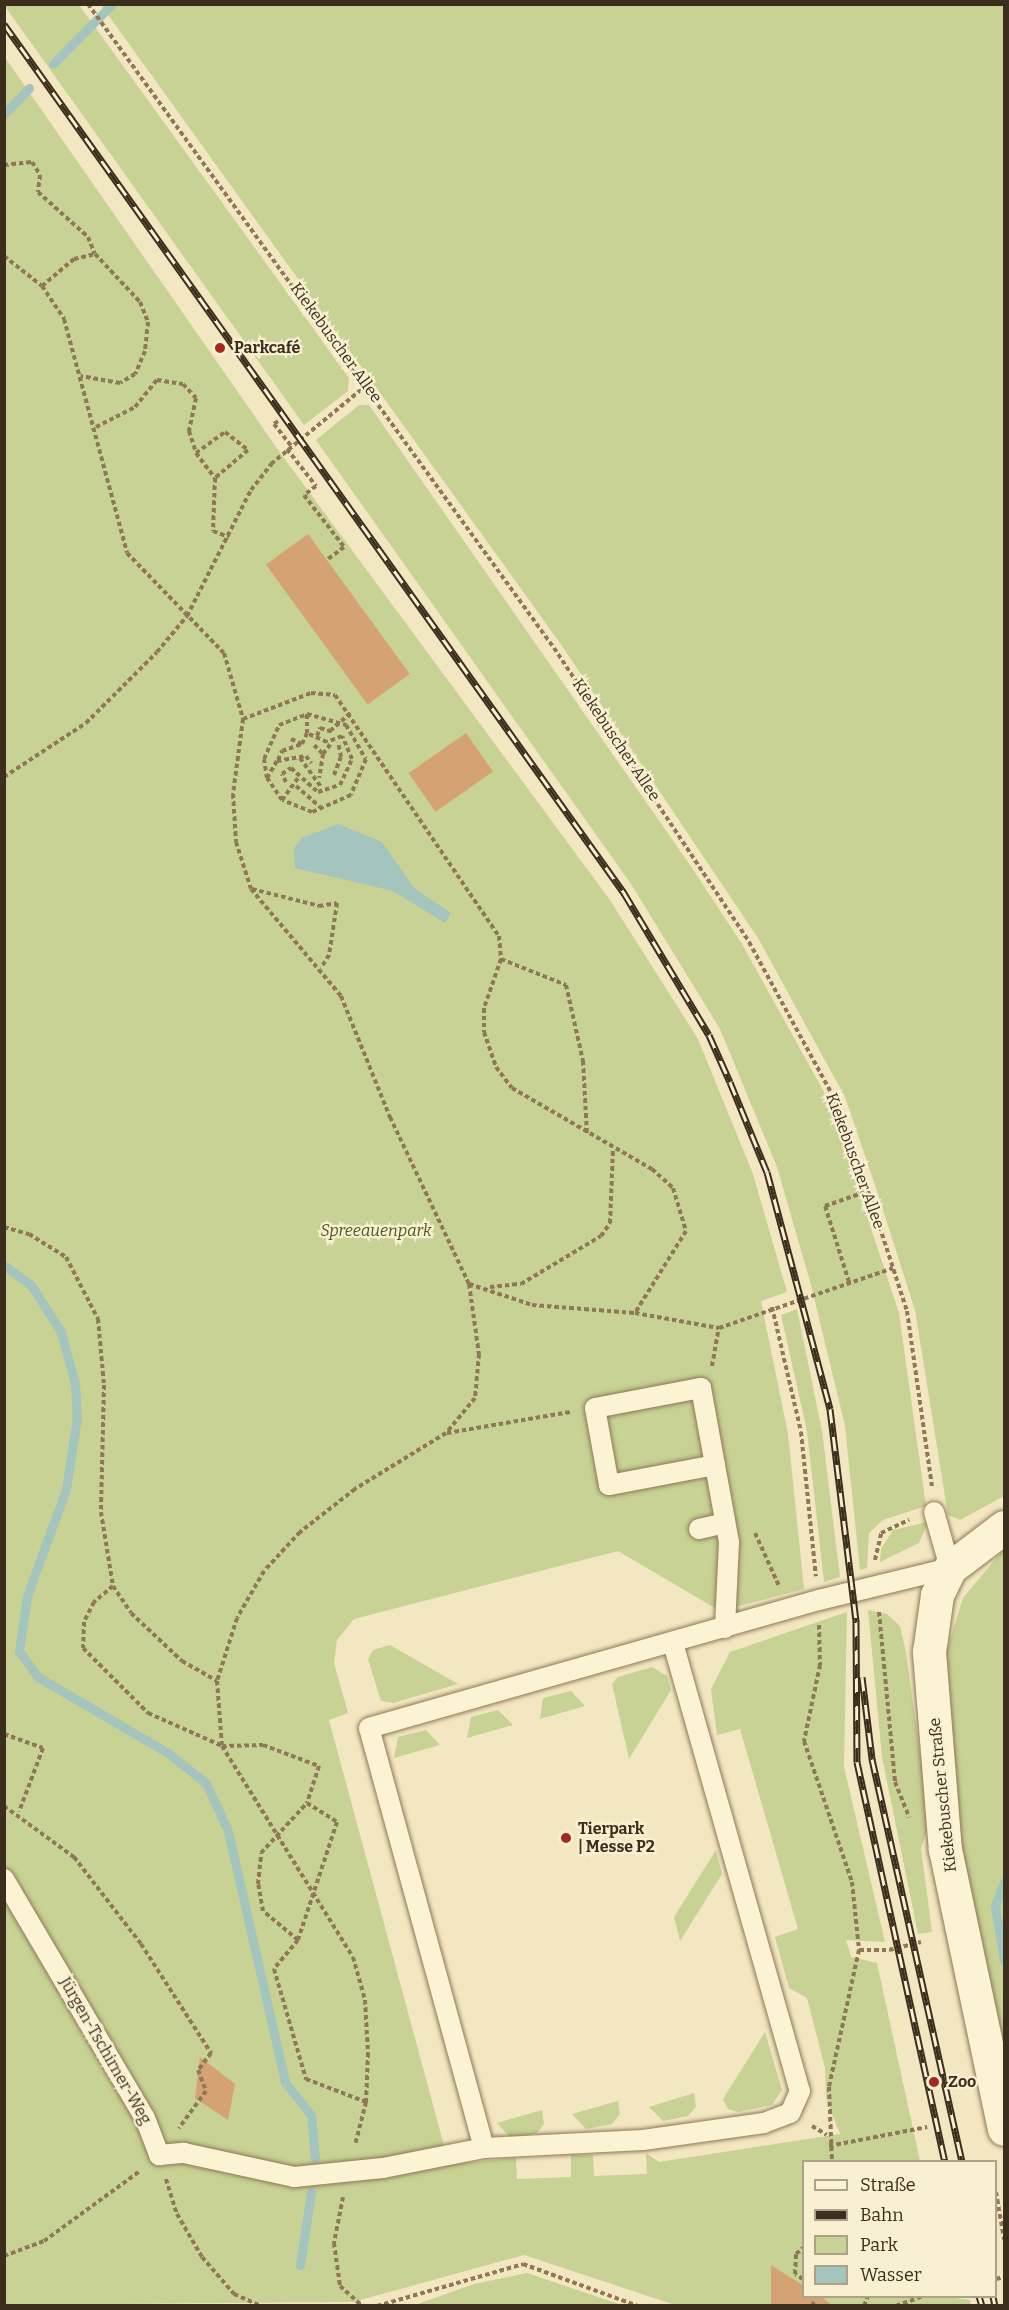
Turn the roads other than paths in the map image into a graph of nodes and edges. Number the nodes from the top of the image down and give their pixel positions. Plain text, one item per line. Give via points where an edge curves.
1 (715, 1465) junction
2 (934, 1512) road end
3 (724, 1524) junction
4 (1005, 1527) edge
5 (699, 1529) dead end
6 (951, 1568) junction
7 (725, 1628) junction
8 (672, 1643) junction
9 (4, 1879) edge
10 (1005, 2129) edge
11 (484, 2148) junction

1 - 1 lane via 701,1388 596,1408 609,1485
1 - 3 lane
2 - 6 lane
3 - 5 lane
3 - 7 lane via 731,1578
4 - 6 street
6 - 7 lane
6 - 10 street, Kiekebuscher Straße via 937,1594 929,1652 945,1849
7 - 8 lane
8 - 11 lane via 369,1728
8 - 11 lane via 800,2091 790,2113 764,2123 643,2140
9 - 11 lane, Jürgen-Tschirner-Weg via 145,2118 159,2156 184,2153 294,2177

